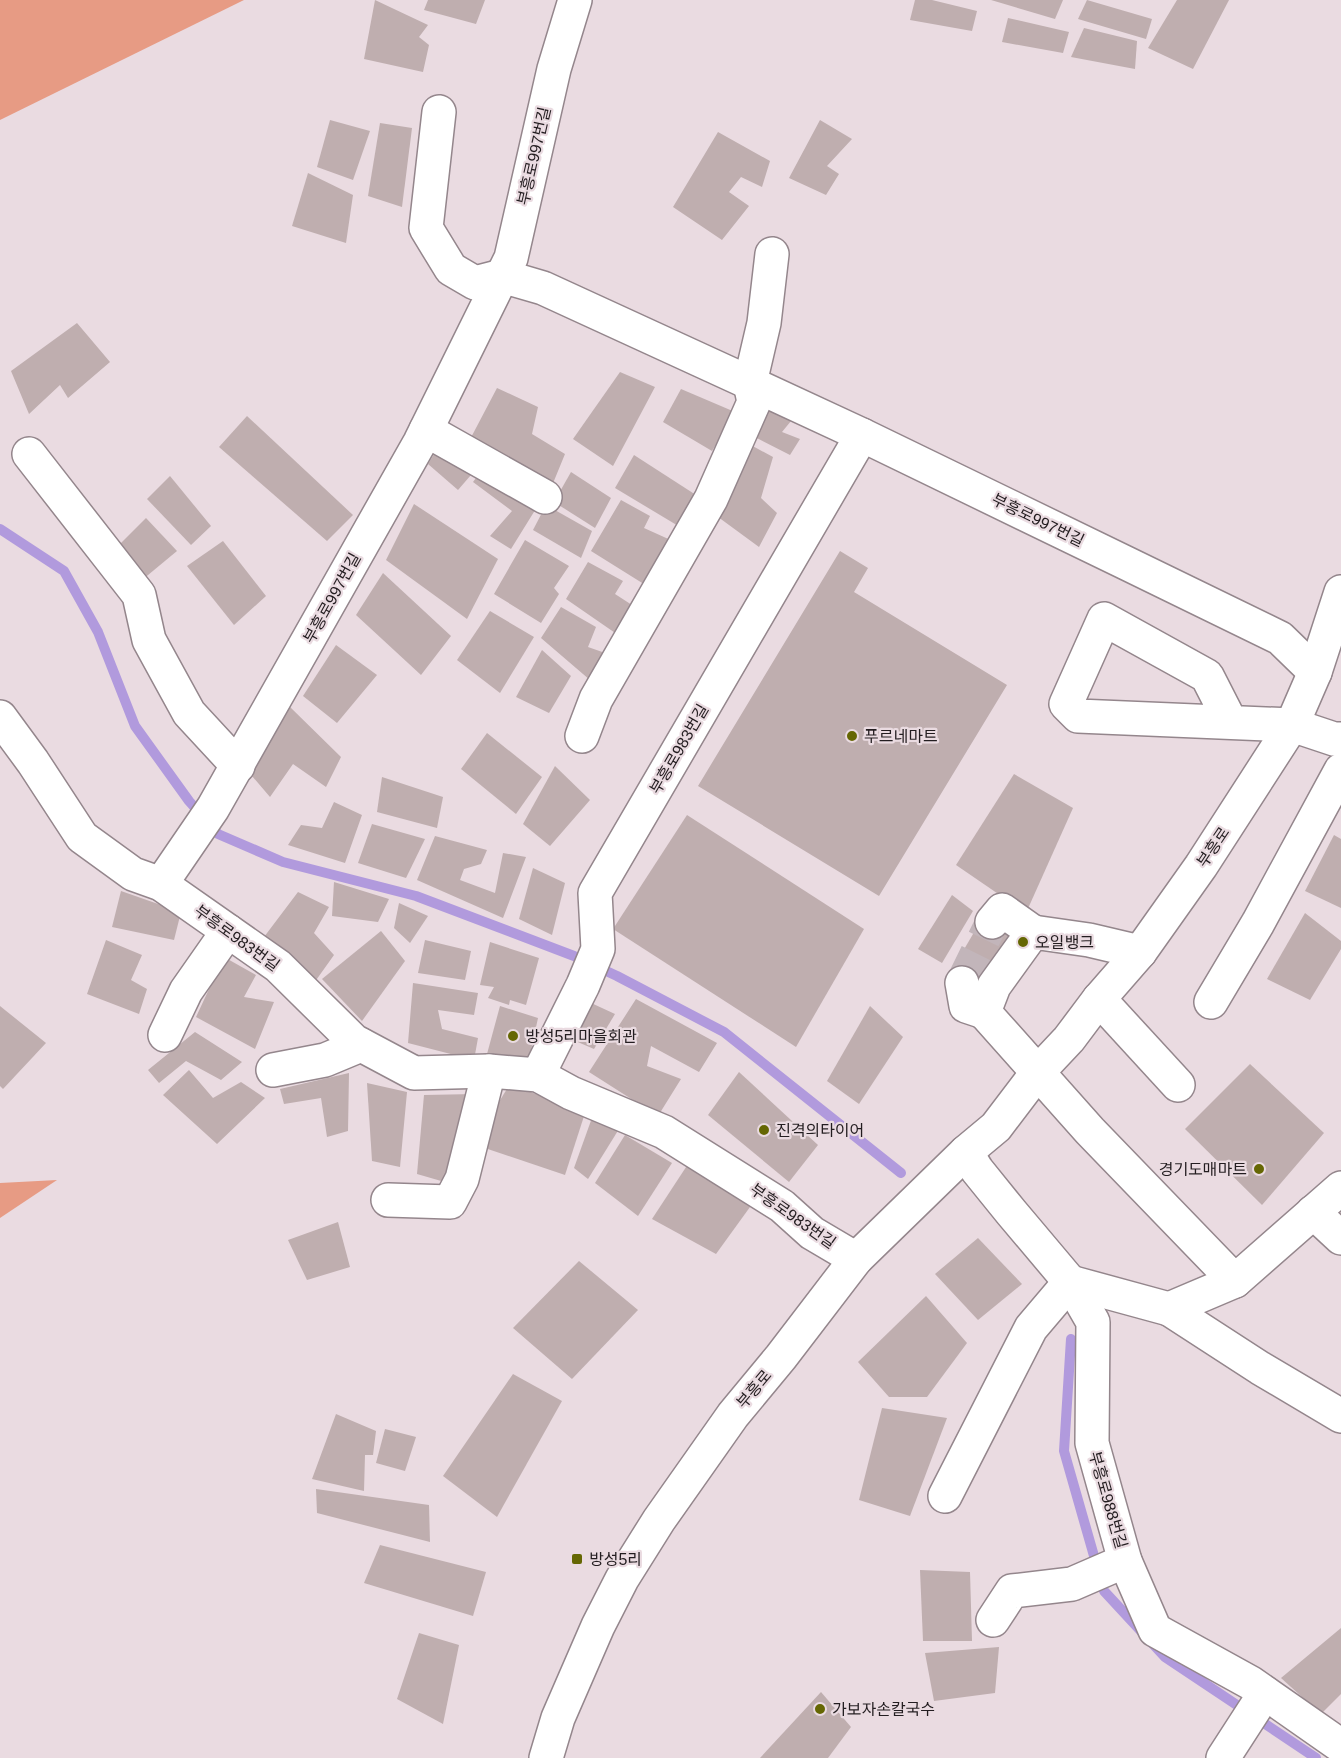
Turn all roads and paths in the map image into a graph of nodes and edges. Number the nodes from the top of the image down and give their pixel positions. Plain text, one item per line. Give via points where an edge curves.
1 (575, 0) edge
2 (439, 112) dead end
3 (772, 254) dead end
4 (502, 276) junction
5 (750, 383) junction
6 (426, 430) junction
7 (862, 435) junction
8 (29, 454) dead end
9 (545, 497) dead end
10 (1341, 592) edge
11 (1315, 672) junction
12 (0, 717) edge
13 (1230, 721) junction
14 (1292, 725) junction
15 (582, 736) dead end
16 (1341, 739) edge
17 (238, 766) junction
18 (1337, 786) edge
19 (161, 884) junction
20 (992, 922) dead end
21 (228, 931) junction
22 (1033, 932) junction
23 (1140, 952) junction
24 (962, 983) dead end
25 (1099, 999) junction
26 (1211, 1002) dead end
27 (984, 1011) junction
28 (165, 1035) dead end
29 (361, 1045) junction
30 (273, 1070) dead end
31 (489, 1071) junction
32 (1037, 1073) junction
33 (538, 1075) junction
34 (1178, 1085) dead end
35 (966, 1152) junction
36 (1341, 1188) edge
37 (388, 1200) dead end
38 (1313, 1212) junction
39 (1341, 1238) edge
40 (856, 1259) junction
41 (1235, 1281) junction
42 (1070, 1282) junction
43 (1169, 1309) junction
44 (1341, 1416) edge
45 (945, 1496) dead end
46 (1125, 1561) junction
47 (993, 1620) dead end
48 (1266, 1692) junction
49 (1341, 1746) edge
50 (1229, 1749) edge
51 (546, 1758) edge

1 - 4 street, 부흥로997번길 via 554,69 511,258
2 - 4 street via 426,228 451,269 475,283
3 - 5 street via 764,323
4 - 5 street, 부흥로997번길 via 543,288
4 - 6 street, 부흥로997번길
5 - 7 street, 부흥로997번길
5 - 15 street via 753,402 711,499 596,699
6 - 9 street
6 - 17 street, 부흥로997번길
7 - 11 street, 부흥로997번길 via 1280,638
7 - 33 street, 부흥로983번길 via 595,893 598,949
8 - 17 street via 138,595 149,640 189,713
10 - 11 street, 부흥로
11 - 14 street, 부흥로
12 - 19 street, 부흥로983번길 via 82,837 133,874
13 - 13 street via 1207,676 1104,619 1066,704 1078,716
13 - 14 street
14 - 16 street
14 - 23 street, 부흥로
17 - 19 street, 부흥로997번길
18 - 26 street
19 - 21 street, 부흥로983번길
20 - 22 street via 1002,910
21 - 28 street via 186,991
21 - 29 street, 부흥로983번길 via 278,966
22 - 23 street
22 - 27 street via 994,986
23 - 25 street, 부흥로
24 - 27 street via 966,1006
25 - 32 street, 부흥로
25 - 34 street
27 - 32 street
29 - 30 street via 325,1060
29 - 31 street, 부흥로983번길 via 414,1074
31 - 33 street, 부흥로983번길
31 - 37 street via 462,1179 450,1202
32 - 35 street, 부흥로 via 996,1127
32 - 41 street
33 - 40 street, 부흥로983번길 via 664,1132 782,1206 812,1233
35 - 40 street, 부흥로
35 - 42 street, 부흥로988번길
36 - 38 street
38 - 39 street
38 - 41 street
40 - 51 street, 부흥로 via 733,1415 622,1579 558,1718
41 - 43 street
42 - 43 street
42 - 45 street via 1031,1328
42 - 46 street, 부흥로988번길 via 1094,1322 1092,1443
43 - 44 street
46 - 47 street via 1072,1584 1012,1591
46 - 48 street, 부흥로988번길 via 1155,1630
48 - 49 street, 부흥로988번길
48 - 50 street

